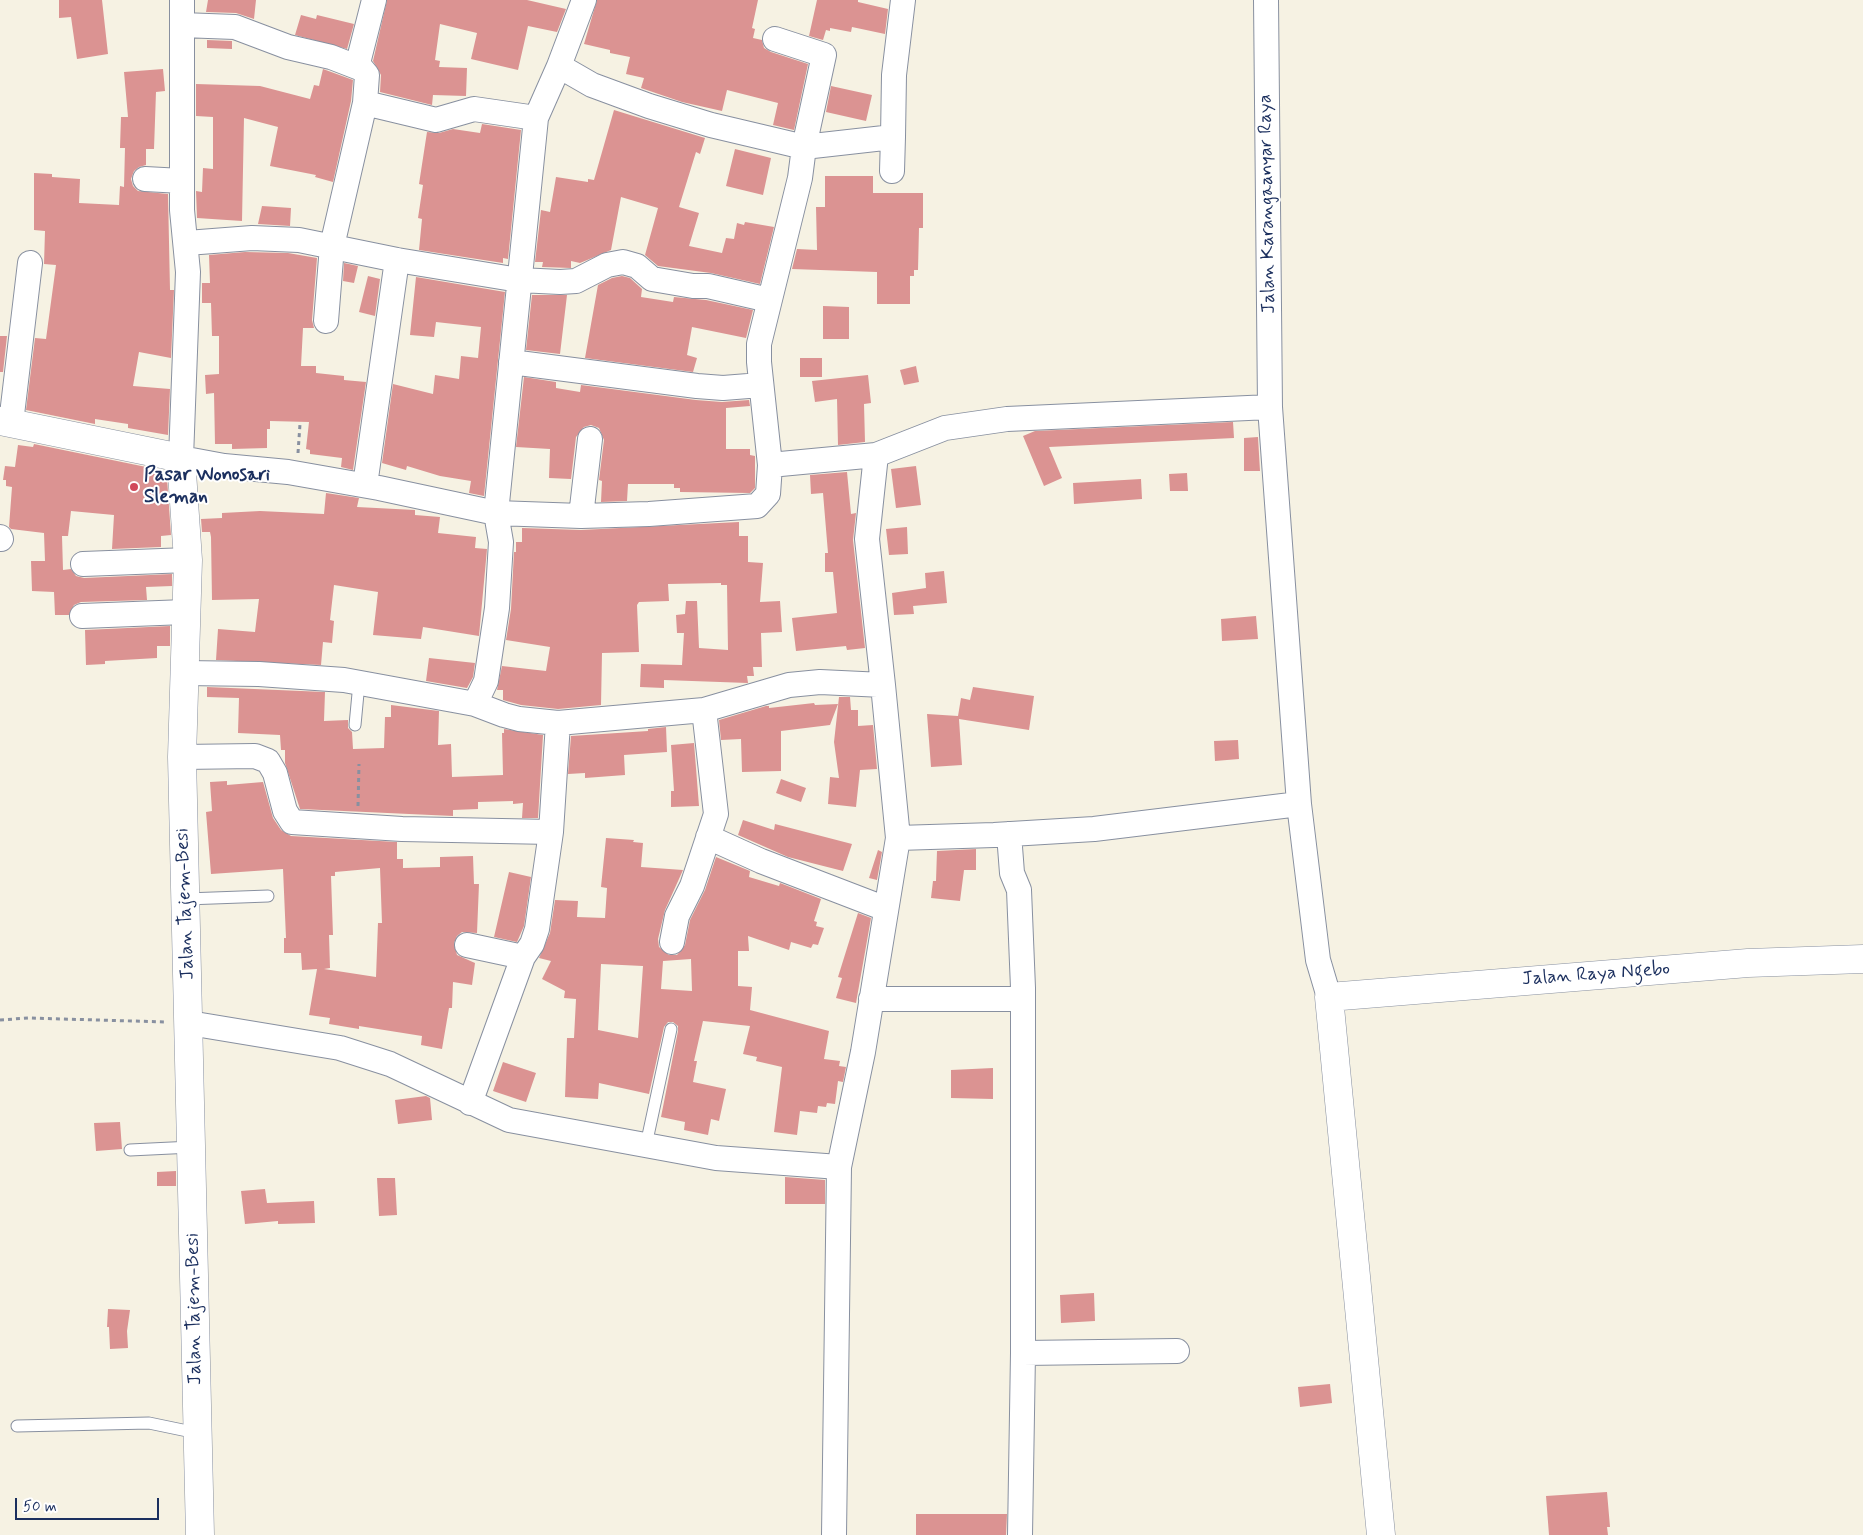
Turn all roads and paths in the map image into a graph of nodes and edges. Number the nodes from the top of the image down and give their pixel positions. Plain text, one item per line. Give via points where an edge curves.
1 (182, 0) edge
2 (374, 0) edge
3 (584, 0) edge
4 (903, 0) edge
5 (1266, 0) edge
6 (182, 25) junction
7 (775, 39) dead end
8 (559, 66) junction
9 (357, 67) junction
10 (365, 103) junction
11 (536, 118) junction
12 (893, 137) junction
13 (804, 147) junction
14 (892, 171) dead end
15 (145, 179) dead end
16 (182, 181) junction
17 (187, 243) junction
18 (332, 246) junction
19 (397, 260) junction
20 (30, 263) dead end
21 (519, 280) junction
22 (769, 300) junction
23 (326, 321) dead end
24 (511, 362) junction
25 (762, 385) junction
26 (1270, 407) junction
27 (5, 422) edge
28 (300, 424) dead end
29 (590, 439) dead end
30 (876, 455) junction
31 (180, 458) junction
32 (770, 464) junction
33 (297, 474) junction
34 (365, 486) junction
35 (496, 513) junction
36 (581, 516) junction
37 (188, 560) junction
38 (84, 564) dead end
39 (185, 612) junction
40 (82, 616) dead end
41 (184, 673) junction
42 (360, 683) junction
43 (883, 685) junction
44 (475, 704) junction
45 (704, 710) junction
46 (558, 723) junction
47 (355, 725) dead end
48 (182, 757) junction
49 (359, 764) dead end
50 (1299, 804) junction
51 (358, 826) junction
52 (550, 832) junction
53 (1009, 834) junction
54 (708, 837) junction
55 (898, 838) junction
56 (268, 896) dead end
57 (186, 899) junction
58 (886, 909) junction
59 (672, 942) dead end
60 (467, 945) dead end
61 (523, 957) junction
62 (1863, 959) edge
63 (1330, 997) junction
64 (871, 999) junction
65 (1012, 999) dead end
66 (0, 1020) edge
67 (189, 1023) junction
68 (671, 1029) dead end
69 (470, 1103) junction
70 (646, 1145) junction
71 (192, 1147) junction
72 (130, 1150) dead end
73 (839, 1168) junction
74 (1177, 1351) dead end
75 (1023, 1353) junction
76 (17, 1426) dead end
77 (197, 1433) junction
78 (200, 1535) edge
79 (834, 1535) edge
80 (1020, 1535) edge
81 (1381, 1535) edge

1 - 6 street
2 - 9 street
3 - 8 street
4 - 12 street via 894,75
5 - 26 street, Jalan Karangaanyar Raya
6 - 9 street via 235,27
6 - 16 street
7 - 13 street via 824,55
8 - 11 street
8 - 13 street via 592,85 649,106 711,125
9 - 10 street via 366,75
10 - 11 street via 436,120 474,109
10 - 18 street
11 - 21 street
12 - 13 street
12 - 14 street
13 - 22 street via 800,178
15 - 16 street
16 - 17 street
17 - 18 street via 252,238 299,240
17 - 31 street
18 - 19 street
18 - 23 street
19 - 21 street
19 - 34 street
20 - 27 street
21 - 22 street via 570,282 607,265 623,262 637,266 652,279 708,286
21 - 24 street
22 - 25 street via 759,344
24 - 25 street via 697,386
24 - 35 street
25 - 32 street
26 - 30 street via 1007,418 945,428
26 - 50 street, Jalan Karangaanyar Raya
27 - 31 street
28 - 33 path
29 - 36 street
30 - 32 street
30 - 43 street via 867,538
31 - 33 street
31 - 37 street, Jalan Tajem-Besi
32 - 36 street via 768,494 757,506 678,513
33 - 34 street
34 - 35 street
35 - 36 street
35 - 44 street via 501,542 497,608 486,681
37 - 38 street
37 - 39 street, Jalan Tajem-Besi
39 - 40 street
39 - 41 street, Jalan Tajem-Besi
41 - 42 street via 259,674
41 - 48 street, Jalan Tajem-Besi
42 - 44 street
42 - 47 lane
43 - 45 street via 820,682 790,685
43 - 55 street
44 - 46 street via 519,719
45 - 46 street
45 - 54 street via 717,807
46 - 52 street
48 - 51 street via 255,756 268,761 292,822
48 - 57 street, Jalan Tajem-Besi
49 - 51 path
50 - 53 street via 1094,829
50 - 63 street, Jalan Karangaanyar Raya via 1318,960
51 - 52 street
52 - 61 street via 537,929
53 - 55 street
53 - 75 street via 1012,873 1019,890 1023,988
54 - 58 street via 761,862
54 - 59 street via 678,916
55 - 58 street
56 - 57 lane
57 - 67 street, Jalan Tajem-Besi
58 - 64 street
60 - 61 street
61 - 69 street
62 - 63 street, Jalan Raya Ngebo via 1728,965
63 - 81 street
64 - 65 street
64 - 73 street
66 - 67 path
67 - 69 street via 340,1048 390,1064
67 - 71 street, Jalan Tajem-Besi
68 - 70 lane
69 - 70 street via 509,1120
70 - 73 street via 716,1158
71 - 72 lane
71 - 77 street, Jalan Tajem-Besi
73 - 79 street
74 - 75 street
75 - 80 street
76 - 77 lane via 149,1423
77 - 78 street, Jalan Tajem-Besi

